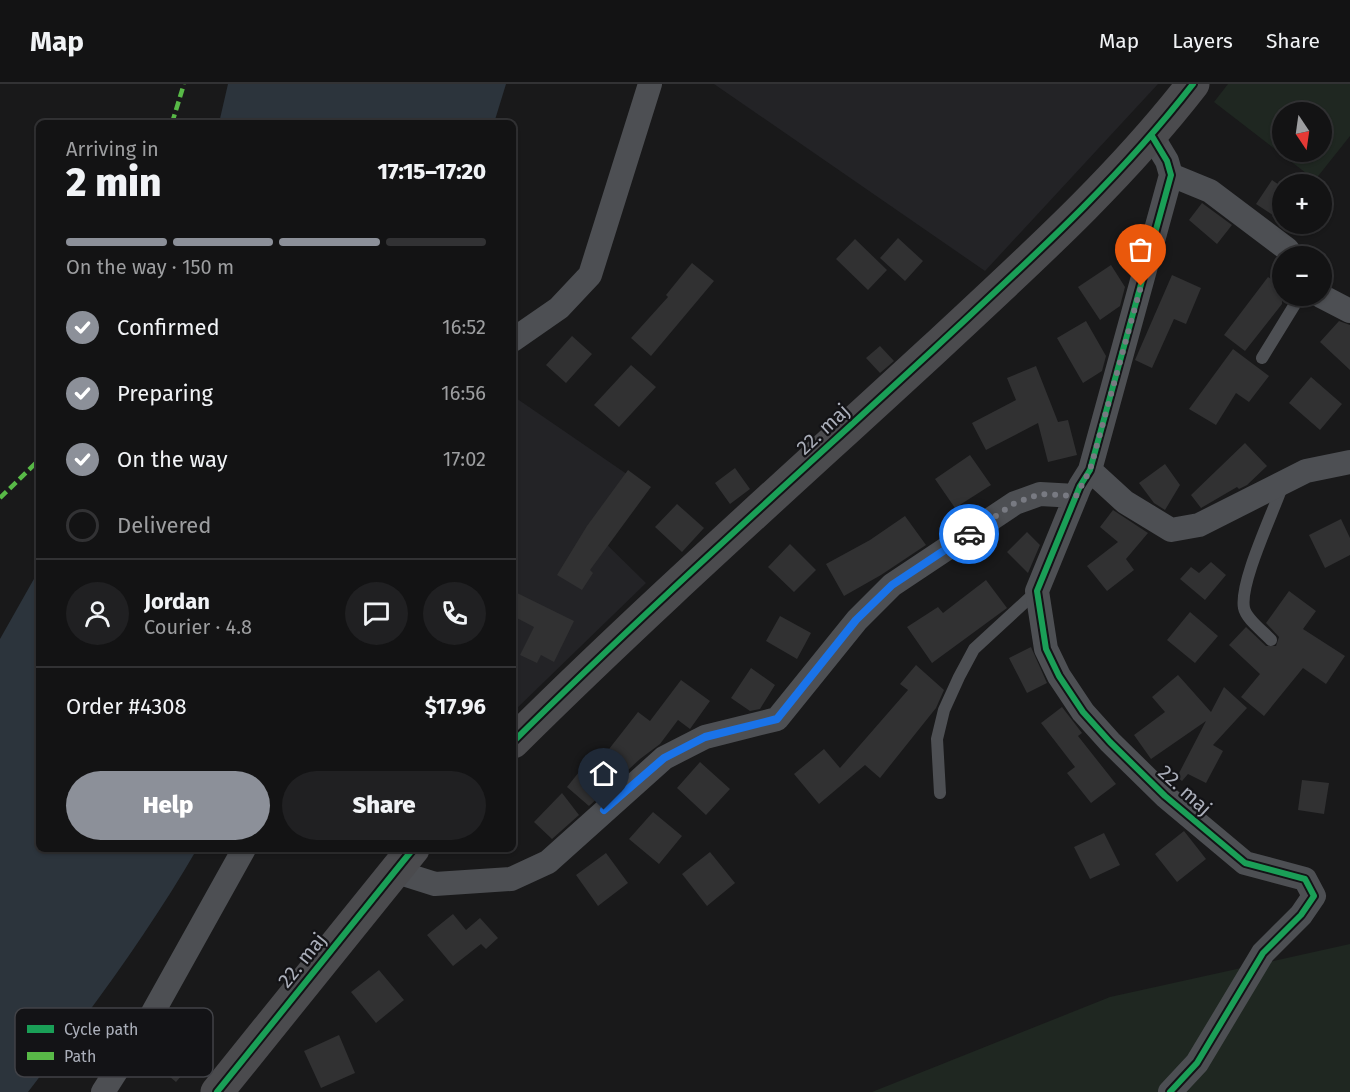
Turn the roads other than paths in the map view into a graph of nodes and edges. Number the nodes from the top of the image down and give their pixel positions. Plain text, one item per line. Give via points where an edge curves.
1 (650, 84) edge
2 (1193, 84) edge
3 (1152, 136) junction
4 (1171, 175) junction
5 (1283, 246) edge
6 (1332, 302) edge
7 (1294, 306) edge
8 (1350, 311) edge
9 (516, 338) edge
10 (1262, 357) dead end
11 (1350, 462) edge
12 (1090, 470) junction
13 (1284, 483) junction
14 (1076, 496) junction
15 (1037, 591) junction
16 (1271, 640) dead end
17 (516, 739) edge
18 (940, 793) dead end
19 (242, 852) edge
20 (403, 860) edge
21 (155, 1008) edge
22 (113, 1077) edge
23 (103, 1092) edge
24 (217, 1092) edge
25 (1170, 1092) edge

1 - 9 street via 590,275 560,308
2 - 3 main road, 22. maj
3 - 4 street
3 - 17 main road, 22. maj via 1048,242 587,668
4 - 5 street via 1210,191
4 - 12 street
6 - 8 street
7 - 10 lane
11 - 13 street via 1306,471
12 - 13 street via 1125,502 1171,530 1199,525
12 - 14 street
13 - 16 lane via 1251,568 1244,599 1244,610
14 - 15 street
14 - 20 street, 22. maj via 1040,494 1015,503 892,585 856,620 777,719 705,737 664,758 548,862 511,879 435,884
15 - 18 lane via 974,649 959,677 944,710 937,739
15 - 25 street, 22. maj via 1046,649 1083,712 1165,796 1245,863 1305,879 1314,896 1263,953 1197,1063
19 - 21 street
20 - 24 main road, 22. maj
22 - 23 street

